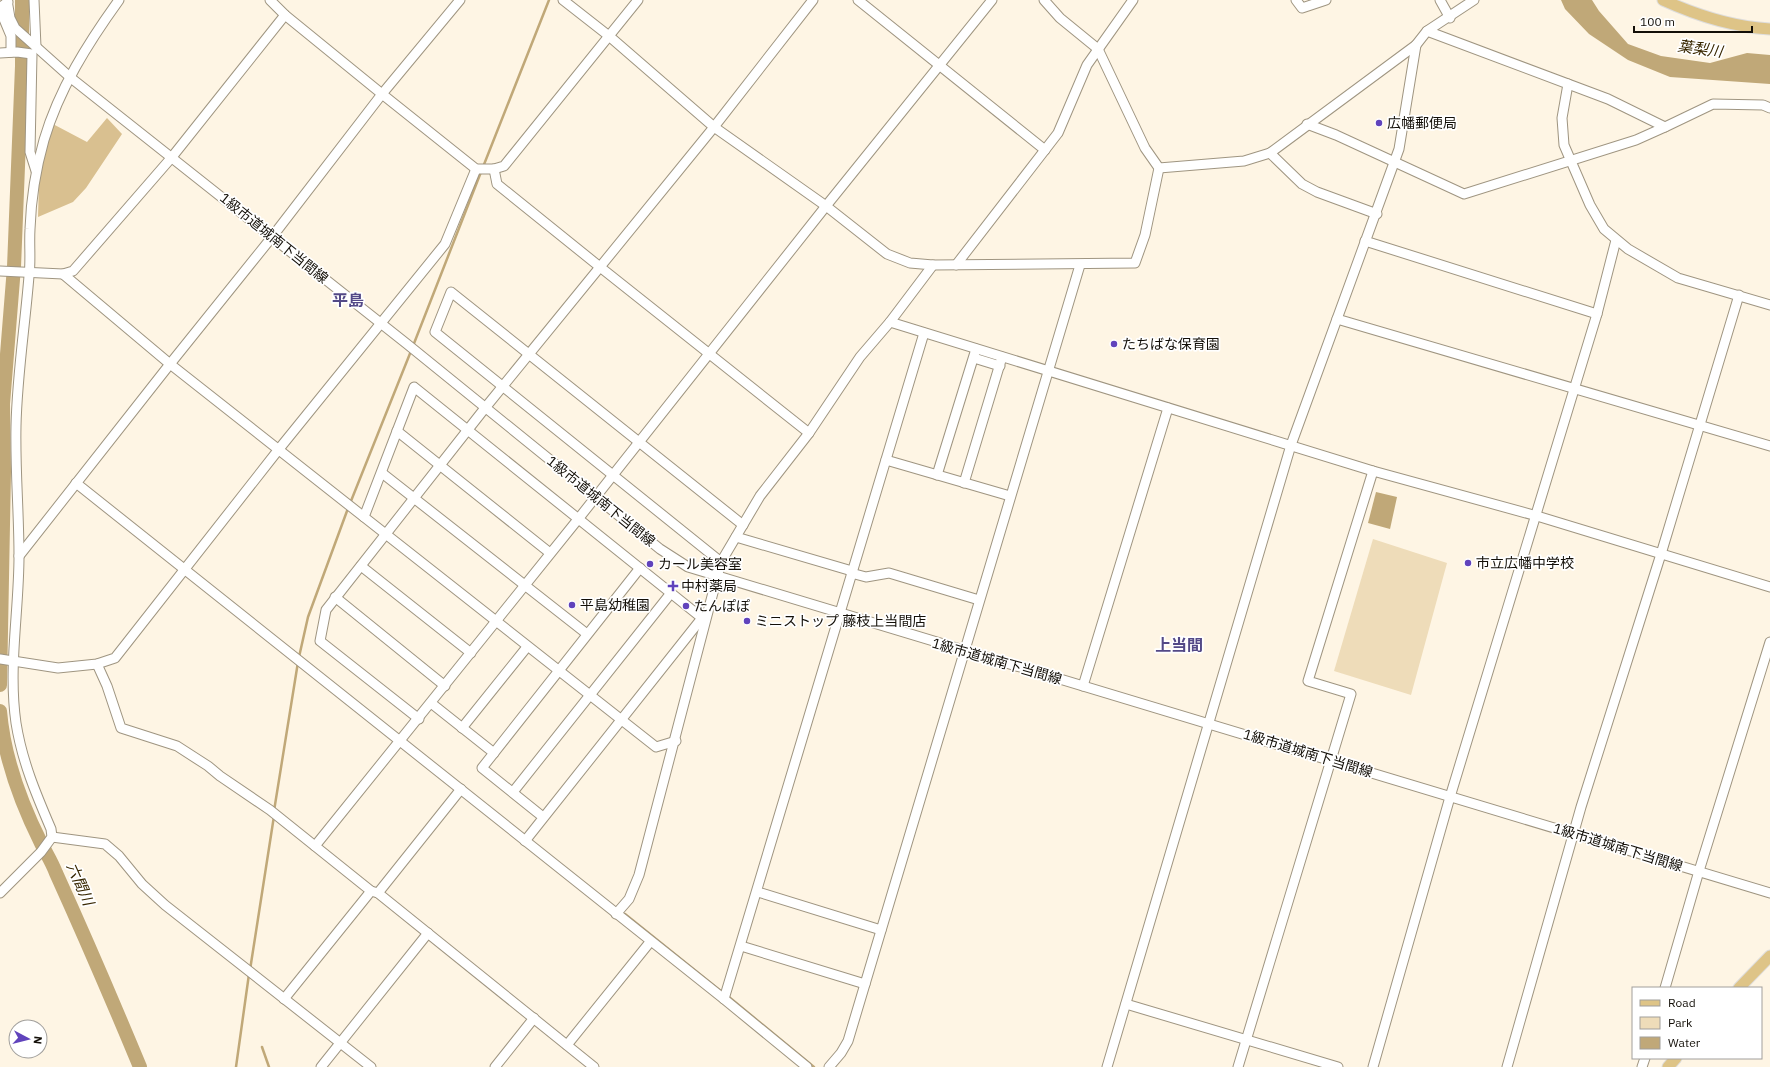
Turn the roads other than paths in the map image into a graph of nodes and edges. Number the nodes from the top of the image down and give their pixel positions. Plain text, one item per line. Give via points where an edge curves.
1 (34, 0) edge
2 (119, 0) edge
3 (270, 0) edge
4 (460, 0) edge
5 (563, 0) edge
6 (638, 0) edge
7 (813, 0) edge
8 (858, 0) edge
9 (992, 0) edge
10 (1044, 0) edge
11 (1134, 0) edge
12 (1296, 0) edge
13 (1326, 0) edge
14 (1440, 0) edge
15 (1474, 0) edge
16 (1663, 0) edge
17 (7, 1) edge
18 (285, 15) junction
19 (1450, 18) junction
20 (1770, 29) edge
21 (1427, 31) junction
22 (609, 36) junction
23 (34, 45) junction
24 (1416, 45) junction
25 (1098, 49) junction
26 (0, 52) edge
27 (14, 52) junction
28 (940, 66) junction
29 (71, 78) junction
30 (1568, 84) junction
31 (382, 94) junction
32 (1770, 108) edge
33 (1307, 124) junction
34 (714, 127) junction
35 (1665, 128) junction
36 (1045, 150) junction
37 (1270, 153) junction
38 (172, 157) junction
39 (1569, 160) junction
40 (1394, 163) junction
41 (1159, 168) junction
42 (476, 169) junction
43 (494, 169) junction
44 (36, 173) junction
45 (826, 206) junction
46 (1377, 214) junction
47 (272, 237) junction
48 (1616, 240) junction
49 (1365, 242) junction
50 (933, 265) junction
51 (956, 265) junction
52 (1080, 265) junction
53 (600, 267) junction
54 (3, 272) edge
55 (27, 274) junction
56 (63, 274) junction
57 (1739, 295) junction
58 (1770, 305) edge
59 (1597, 314) junction
60 (1337, 319) junction
61 (890, 322) junction
62 (380, 323) junction
63 (924, 333) junction
64 (710, 354) junction
65 (975, 354) junction
66 (528, 355) junction
67 (1002, 357) junction
68 (170, 364) junction
69 (1000, 366) junction
70 (1048, 371) junction
71 (502, 386) junction
72 (1575, 389) junction
73 (485, 408) junction
74 (1168, 408) junction
75 (1699, 424) junction
76 (468, 430) junction
77 (397, 431) junction
78 (809, 433) junction
79 (639, 443) junction
80 (1291, 445) junction
81 (1770, 446) edge
82 (279, 449) junction
83 (886, 460) junction
84 (440, 465) junction
85 (1373, 472) junction
86 (382, 473) junction
87 (937, 474) junction
88 (613, 476) junction
89 (76, 482) junction
90 (964, 483) junction
91 (1010, 496) junction
92 (596, 497) junction
93 (414, 498) junction
94 (1537, 516) junction
95 (364, 517) junction
96 (579, 518) junction
97 (743, 525) junction
98 (385, 534) junction
99 (736, 536) junction
100 (550, 554) junction
101 (1661, 554) junction
102 (19, 556) junction
103 (721, 562) junction
104 (361, 566) junction
105 (640, 568) junction
106 (185, 569) junction
107 (852, 572) junction
108 (717, 578) junction
109 (525, 586) junction
110 (1770, 587) edge
111 (671, 593) junction
112 (335, 598) junction
113 (979, 600) junction
114 (839, 614) junction
115 (704, 619) junction
116 (496, 622) junction
117 (587, 634) junction
118 (1770, 642) edge
119 (527, 647) junction
120 (964, 651) junction
121 (471, 653) junction
122 (8, 660) edge
123 (97, 664) junction
124 (558, 671) junction
125 (444, 686) junction
126 (1083, 686) junction
127 (590, 696) junction
128 (431, 703) junction
129 (419, 719) junction
130 (621, 721) junction
131 (1208, 723) junction
132 (462, 728) junction
133 (401, 741) junction
134 (676, 741) junction
135 (494, 753) junction
136 (1332, 760) junction
137 (461, 789) junction
138 (513, 792) junction
139 (1450, 797) junction
140 (543, 818) junction
141 (1574, 834) junction
142 (50, 840) junction
143 (525, 841) junction
144 (315, 846) junction
145 (1699, 871) junction
146 (375, 892) junction
147 (758, 892) junction
148 (0, 893) edge
149 (1770, 893) edge
150 (616, 914) junction
151 (881, 930) junction
152 (428, 934) junction
153 (650, 942) junction
154 (741, 946) junction
155 (1770, 956) edge
156 (865, 984) junction
157 (1665, 987) edge
158 (1740, 987) edge
159 (284, 999) junction
160 (724, 999) junction
161 (1126, 1004) junction
162 (534, 1018) junction
163 (1246, 1040) junction
164 (341, 1043) junction
165 (567, 1045) junction
166 (1675, 1059) edge
167 (321, 1067) edge
168 (371, 1067) edge
169 (495, 1067) edge
170 (594, 1067) edge
171 (807, 1067) edge
172 (829, 1067) edge
173 (1107, 1067) edge
174 (1238, 1067) edge
175 (1338, 1067) edge
176 (1373, 1067) edge
177 (1507, 1067) edge
178 (1668, 1067) edge

1 - 23 street
2 - 29 street via 96,32
3 - 18 street
4 - 31 street
5 - 22 street
6 - 22 street
7 - 34 street
8 - 28 street
9 - 28 street
10 - 25 street via 1060,18
11 - 25 street
12 - 13 street via 1302,8
14 - 19 street
15 - 19 street
16 - 20 main road via 1715,19
17 - 23 street, 1級市道城南下当間線 via 15,28
17 - 27 street via 1,12 11,36
18 - 31 street
18 - 38 street
19 - 21 street
21 - 24 street
21 - 30 street
22 - 34 street
22 - 43 street via 504,166
23 - 29 street, 1級市道城南下当間線
24 - 33 street
24 - 40 street via 1399,149
25 - 36 street via 1087,65 1058,133
25 - 41 street via 1145,148
26 - 27 street
27 - 44 street via 32,54 30,152
28 - 36 street
28 - 45 street
29 - 38 street, 1級市道城南下当間線
29 - 44 street via 55,108
30 - 35 street via 1625,106
30 - 39 street via 1562,132
31 - 42 street
31 - 47 street
32 - 35 street via 1763,104 1713,104
33 - 37 street
33 - 40 street
34 - 45 street
34 - 53 street
35 - 39 street via 1636,140
36 - 51 street
37 - 41 street via 1244,160
37 - 46 street via 1302,184
38 - 47 street, 1級市道城南下当間線
38 - 56 street via 74,271
39 - 40 street via 1464,194
39 - 48 street via 1597,218
40 - 46 street
41 - 52 street via 1145,235 1135,263
42 - 43 street
42 - 62 street via 445,244
43 - 53 street via 497,184
44 - 55 street
45 - 50 street via 887,254 910,263
45 - 64 street
46 - 49 street
47 - 62 street, 1級市道城南下当間線
47 - 68 street
48 - 57 street via 1678,278
48 - 59 street
49 - 59 street
49 - 60 street
50 - 51 street
50 - 61 street
51 - 52 street
52 - 70 street
53 - 64 street
53 - 66 street
54 - 55 street
55 - 56 street
55 - 102 street via 16,427
56 - 68 street
57 - 58 street
57 - 75 street
59 - 72 street
60 - 72 street
60 - 80 street
61 - 63 street
61 - 78 street via 860,356
62 - 73 street, 1級市道城南下当間線
62 - 82 street
63 - 65 street
63 - 83 street
64 - 78 street
64 - 79 street
65 - 67 street
65 - 69 street
65 - 87 street
66 - 71 street
66 - 71 street via 451,292 435,332
66 - 79 street
67 - 69 street
67 - 70 street
68 - 82 street
68 - 89 street
69 - 90 street
70 - 74 street
70 - 91 street
71 - 73 street
71 - 88 street
72 - 75 street
72 - 94 street
73 - 76 street
73 - 92 street, 1級市道城南下当間線
74 - 80 street
74 - 126 street
75 - 81 street
75 - 101 street
76 - 77 street via 414,387
76 - 84 street
76 - 96 street
77 - 84 street
77 - 86 street
78 - 97 street via 760,496
79 - 88 street
79 - 97 street
80 - 85 street
80 - 131 street
82 - 95 street
82 - 106 street
83 - 87 street
83 - 107 street
84 - 93 street
84 - 100 street
85 - 94 street
85 - 136 street via 1308,681 1351,694
86 - 93 street
86 - 95 street
87 - 90 street
88 - 92 street
88 - 103 street
89 - 102 street
89 - 106 street
90 - 91 street
91 - 113 street
92 - 96 street
92 - 108 street, 1級市道城南下当間線 via 676,560 688,568
93 - 98 street
93 - 109 street
94 - 101 street
94 - 139 street
95 - 98 street
96 - 100 street
96 - 105 street
97 - 99 street
98 - 104 street
98 - 116 street
99 - 103 street
99 - 107 street
100 - 109 street
101 - 110 street
101 - 141 street
102 - 122 street
103 - 108 street
104 - 112 street
104 - 121 street
105 - 111 street
105 - 117 street
106 - 123 street via 122,651 115,658
106 - 133 street
107 - 113 street via 866,577 889,573
107 - 114 street
108 - 114 street, 1級市道城南下当間線
108 - 115 street
109 - 116 street
109 - 117 street
111 - 115 street
111 - 127 street
112 - 125 street
112 - 129 street via 326,610 320,641
113 - 120 street
114 - 120 street, 1級市道城南下当間線
114 - 147 street
115 - 130 street
115 - 134 street
116 - 119 street
116 - 121 street
117 - 124 street
118 - 145 street
119 - 124 street
119 - 132 street
120 - 126 street, 1級市道城南下当間線
120 - 151 street
121 - 125 street
122 - 123 street via 58,668
122 - 142 street via 21,749 29,779 51,829
123 - 144 street via 121,728 177,746 270,810
124 - 127 street
124 - 135 street
125 - 128 street
126 - 131 street, 1級市道城南下当間線
127 - 130 street
127 - 138 street
128 - 129 street
128 - 132 street
129 - 133 street
130 - 134 street via 656,747
130 - 140 street
131 - 136 street, 1級市道城南下当間線
131 - 161 street
132 - 135 street
133 - 137 street
133 - 144 street
134 - 150 street via 639,875 630,898
135 - 138 street via 482,768
136 - 139 street, 1級市道城南下当間線
136 - 163 street
137 - 143 street
137 - 146 street
138 - 140 street
139 - 141 street, 1級市道城南下当間線
139 - 176 street
140 - 143 street
141 - 145 street, 1級市道城南下当間線
141 - 177 street
142 - 148 street
142 - 159 street via 98,843 112,849 164,905
143 - 150 street
144 - 146 street
145 - 149 street, 1級市道城南下当間線
145 - 157 street
146 - 152 street
146 - 159 street
147 - 151 street
147 - 154 street
150 - 153 street
151 - 156 street
152 - 162 street
152 - 164 street
153 - 160 street
153 - 165 street
154 - 156 street
154 - 160 street
155 - 158 main road
156 - 172 street via 848,1041
159 - 164 street
160 - 171 street
161 - 163 street
161 - 173 street
162 - 165 street
162 - 169 street
163 - 174 street
163 - 175 street
164 - 167 street
164 - 168 street
165 - 170 street
166 - 178 main road

